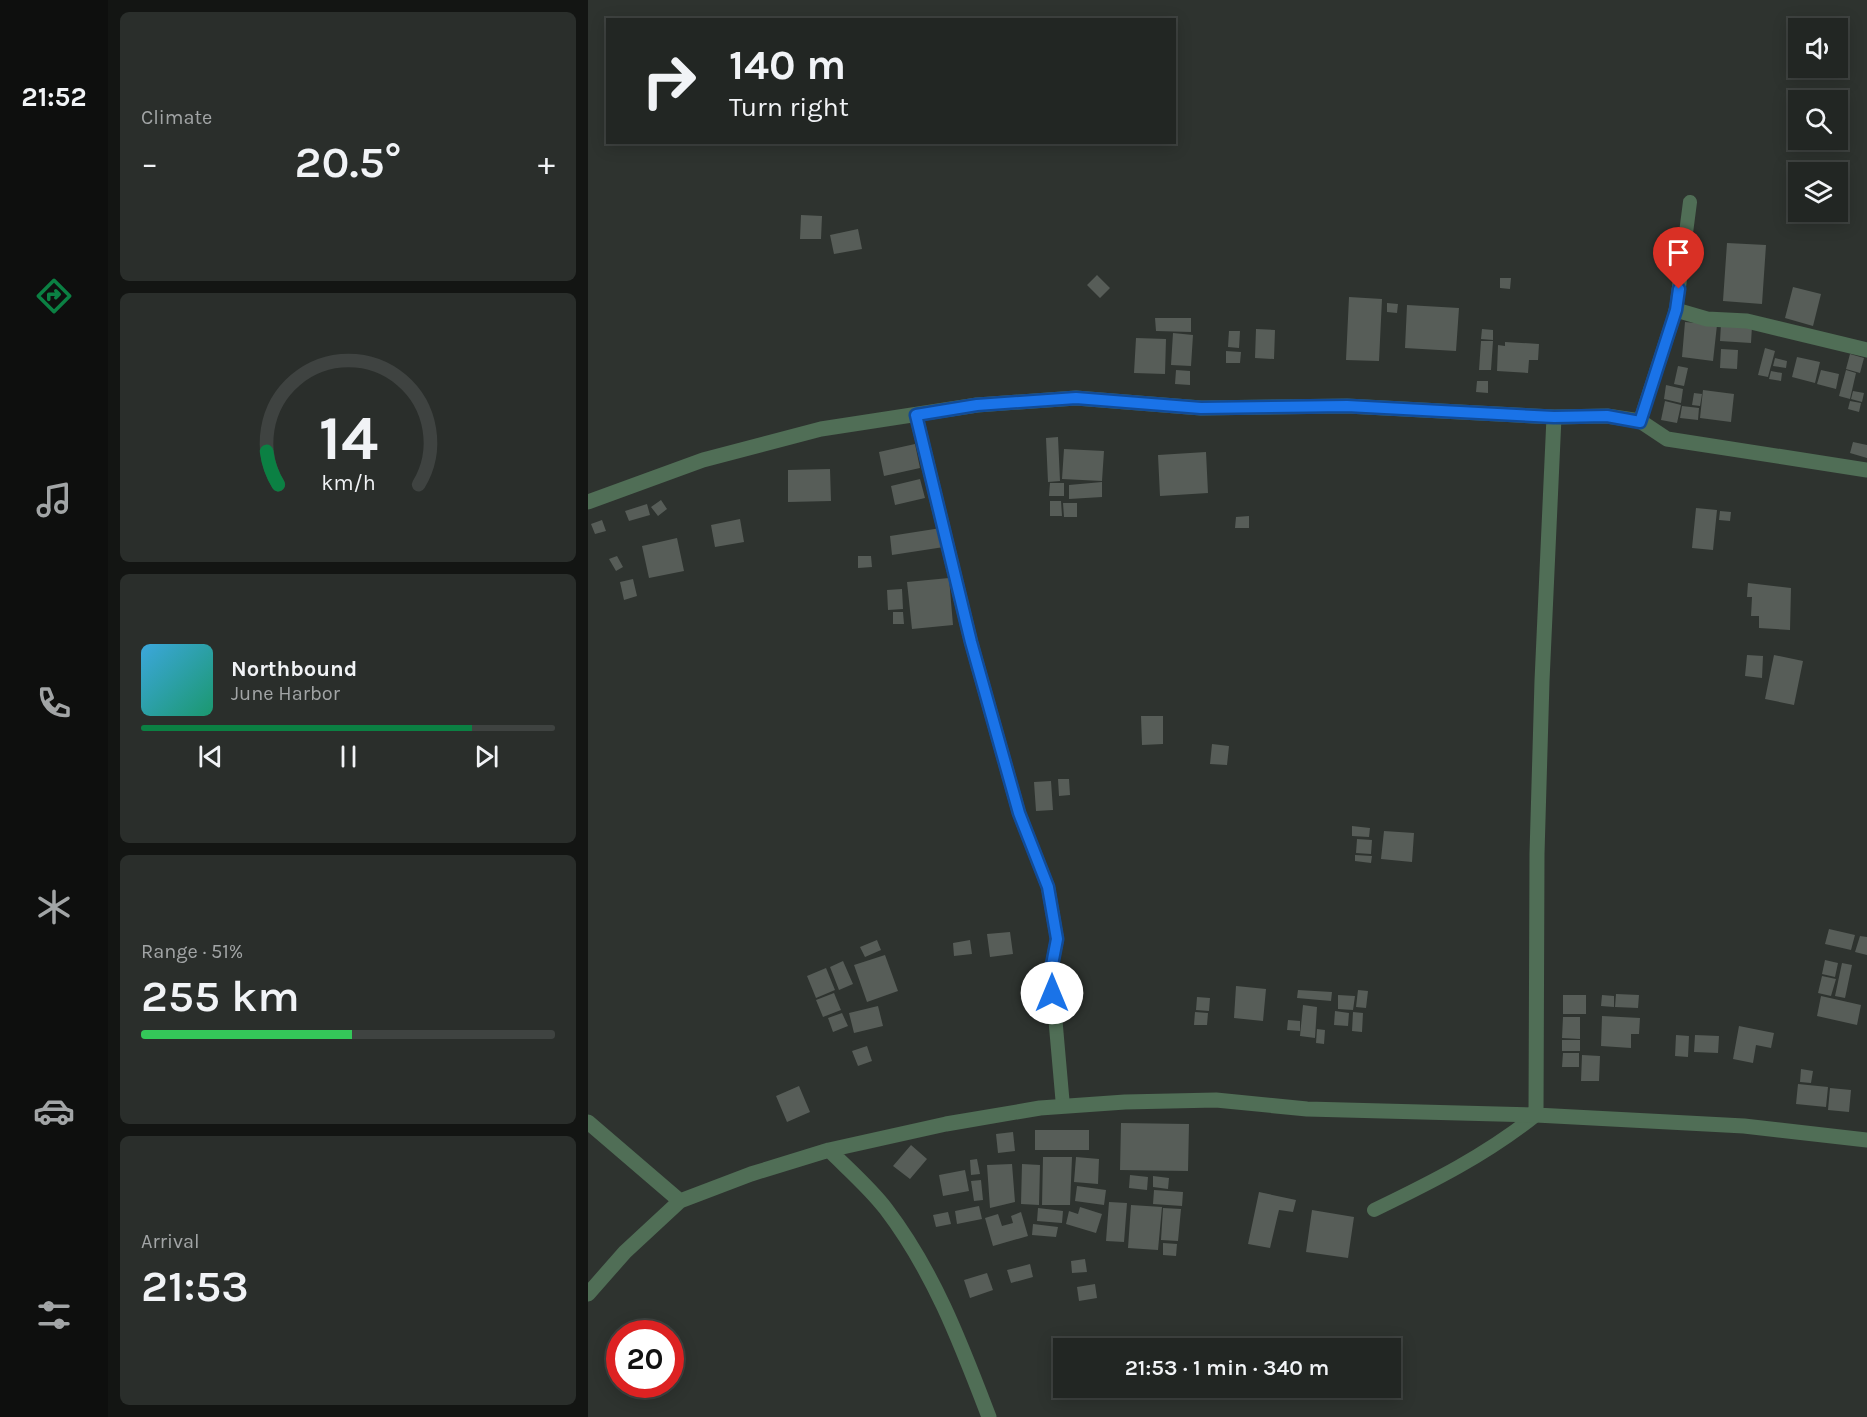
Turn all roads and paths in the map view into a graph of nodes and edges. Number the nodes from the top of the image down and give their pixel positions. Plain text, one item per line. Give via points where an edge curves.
1 (1690, 202) dead end
2 (1676, 310) junction
3 (1867, 350) edge
4 (916, 415) junction
5 (1554, 417) junction
6 (1640, 422) junction
7 (1867, 470) edge
8 (588, 502) edge
9 (1063, 1106) junction
10 (1536, 1115) junction
11 (588, 1122) edge
12 (1867, 1140) edge
13 (830, 1150) junction
14 (680, 1201) junction
15 (1374, 1210) dead end
16 (588, 1294) edge
17 (989, 1417) edge

1 - 2 lane
2 - 3 street via 1707,319 1747,321
2 - 6 lane
4 - 5 street via 977,405 1076,398 1201,408 1347,406
4 - 8 street via 821,429 714,457
4 - 9 lane via 971,642 1019,813 1048,887 1057,939 1051,970
5 - 6 street via 1607,416
5 - 10 street via 1541,692
6 - 7 street via 1667,440
9 - 10 street via 1216,1100 1307,1109
9 - 13 street via 946,1124
10 - 12 street via 1744,1126
10 - 15 lane via 1458,1170
11 - 14 street
13 - 14 street
13 - 17 street via 885,1207 917,1253 952,1323
14 - 16 street via 625,1252

